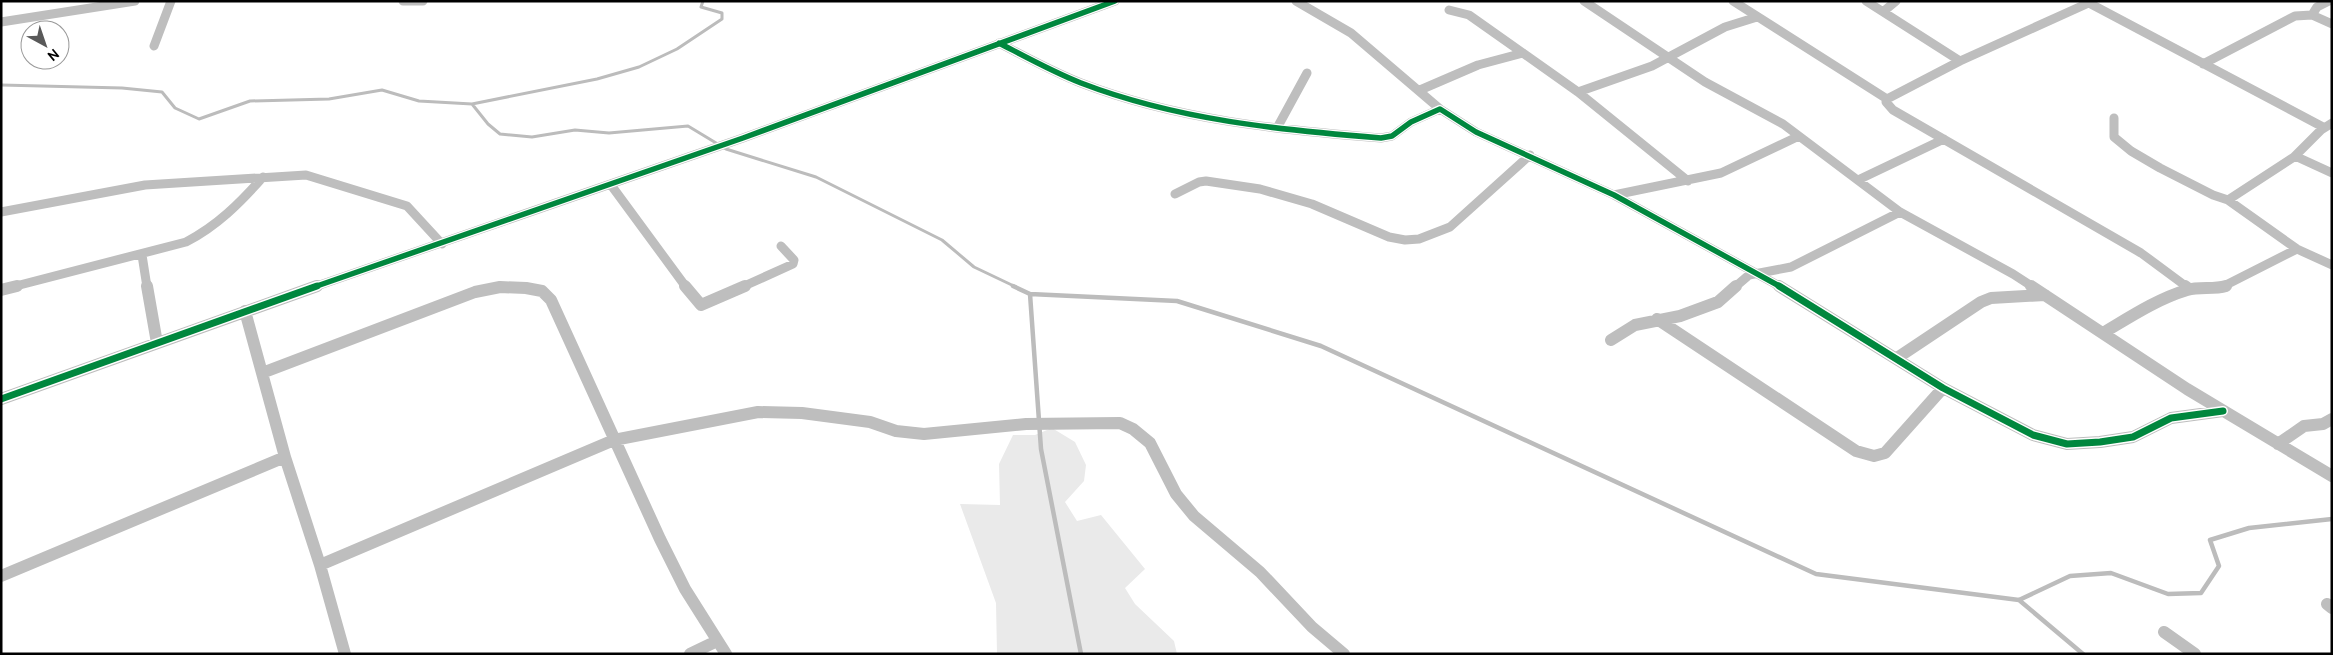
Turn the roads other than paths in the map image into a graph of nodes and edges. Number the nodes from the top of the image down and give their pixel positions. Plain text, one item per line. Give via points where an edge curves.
1 (135, 1) edge
2 (171, 1) edge
3 (403, 1) edge
4 (423, 1) edge
5 (1115, 1) edge
6 (1296, 1) edge
7 (1321, 1) edge
8 (1584, 1) edge
9 (1733, 1) edge
10 (1866, 1) edge
11 (1896, 1) edge
12 (2329, 1) edge
13 (2091, 2) edge
14 (1309, 8) junction
15 (1449, 10) dead end
16 (1884, 11) junction
17 (2312, 15) junction
18 (1757, 17) junction
19 (1, 22) edge
20 (2332, 24) edge
21 (999, 42) junction
22 (154, 46) dead end
23 (1523, 53) junction
24 (1667, 57) junction
25 (1960, 61) junction
26 (2203, 64) junction
27 (1307, 73) dead end
28 (1420, 90) junction
29 (1578, 92) junction
30 (1887, 98) junction
31 (1440, 109) junction
32 (2114, 118) dead end
33 (2327, 125) edge
34 (1277, 128) junction
35 (1799, 136) junction
36 (1944, 139) junction
37 (1530, 155) junction
38 (2295, 156) junction
39 (2332, 173) edge
40 (264, 176) junction
41 (1858, 180) junction
42 (1688, 181) junction
43 (611, 185) junction
44 (1175, 194) dead end
45 (1614, 195) junction
46 (2228, 200) junction
47 (1, 212) edge
48 (1900, 212) junction
49 (442, 244) junction
50 (781, 246) dead end
51 (2297, 250) junction
52 (142, 255) junction
53 (2332, 265) edge
54 (1757, 272) junction
55 (2189, 289) junction
56 (1, 290) edge
57 (2045, 295) junction
58 (245, 311) junction
59 (1657, 319) junction
60 (2103, 333) junction
61 (1611, 340) dead end
62 (157, 343) junction
63 (1896, 358) junction
64 (262, 373) junction
65 (1942, 388) junction
66 (1, 399) edge
67 (2223, 411) junction
68 (2332, 419) edge
69 (614, 440) junction
70 (2278, 444) junction
71 (284, 457) junction
72 (2332, 476) edge
73 (320, 565) junction
74 (1, 576) edge
75 (2164, 632) dead end
76 (717, 641) junction
77 (345, 654) edge
78 (690, 654) edge
79 (726, 654) edge
80 (1344, 654) edge
81 (2195, 654) edge

1 - 19 street
2 - 22 street
3 - 4 street
5 - 21 street
6 - 14 street
7 - 14 street
8 - 24 street
9 - 18 street
10 - 16 street
11 - 16 street
12 - 17 street
13 - 25 street
13 - 26 street
14 - 28 street via 1351,33
15 - 23 street via 1469,15
16 - 25 street
17 - 20 street
17 - 26 street via 2295,16
18 - 24 street via 1725,27
18 - 30 street
21 - 34 street via 1084,84 1134,100 1251,126
21 - 43 street
23 - 28 street via 1478,65
23 - 29 street
24 - 29 street via 1652,66
24 - 35 street
25 - 30 street
26 - 33 street
27 - 34 street
28 - 31 street
29 - 42 street
30 - 36 street via 1886,102 1893,110
31 - 34 street via 1411,122 1392,136 1381,138
31 - 37 street via 1476,132
32 - 46 street via 2114,136 2128,149
33 - 38 street
35 - 41 street
35 - 42 street via 1721,173
36 - 41 street
36 - 55 street via 2141,253
37 - 44 street via 1450,227 1419,239 1389,237 1312,204 1260,189 1206,181
37 - 45 street
38 - 39 street
38 - 46 street
40 - 47 street via 145,184
40 - 49 street via 306,175 407,206
40 - 52 street via 239,206 212,229 180,245
41 - 48 street
42 - 45 street
43 - 49 street
43 - 50 street via 698,303 793,264 794,260
45 - 54 street
46 - 51 street
48 - 54 street via 1791,267
48 - 57 street
49 - 58 street
51 - 53 street
51 - 55 street via 2232,284 2217,289
52 - 56 street
52 - 62 street
54 - 59 street via 1744,278 1718,302 1680,316
54 - 63 street
55 - 60 street via 2149,304
57 - 60 street
57 - 63 street via 1991,298 1980,302
58 - 62 street
58 - 64 street
59 - 61 street via 1636,324
59 - 65 street via 1868,456 1885,453
60 - 67 street
62 - 66 street
63 - 65 street
64 - 69 street via 476,292 500,287 542,291 552,300
64 - 71 street
65 - 67 street via 2033,435 2067,444 2134,437 2170,418
67 - 70 street
68 - 70 street via 2324,424 2304,426
69 - 73 street
69 - 76 street via 684,589
69 - 80 street via 758,412 802,413 870,422 924,434 1026,424 1120,422 1143,434 1151,444 1176,495 1193,514 1260,572 1314,629
70 - 72 street
71 - 73 street
71 - 74 street
73 - 77 street
75 - 81 street
76 - 78 street
76 - 79 street

